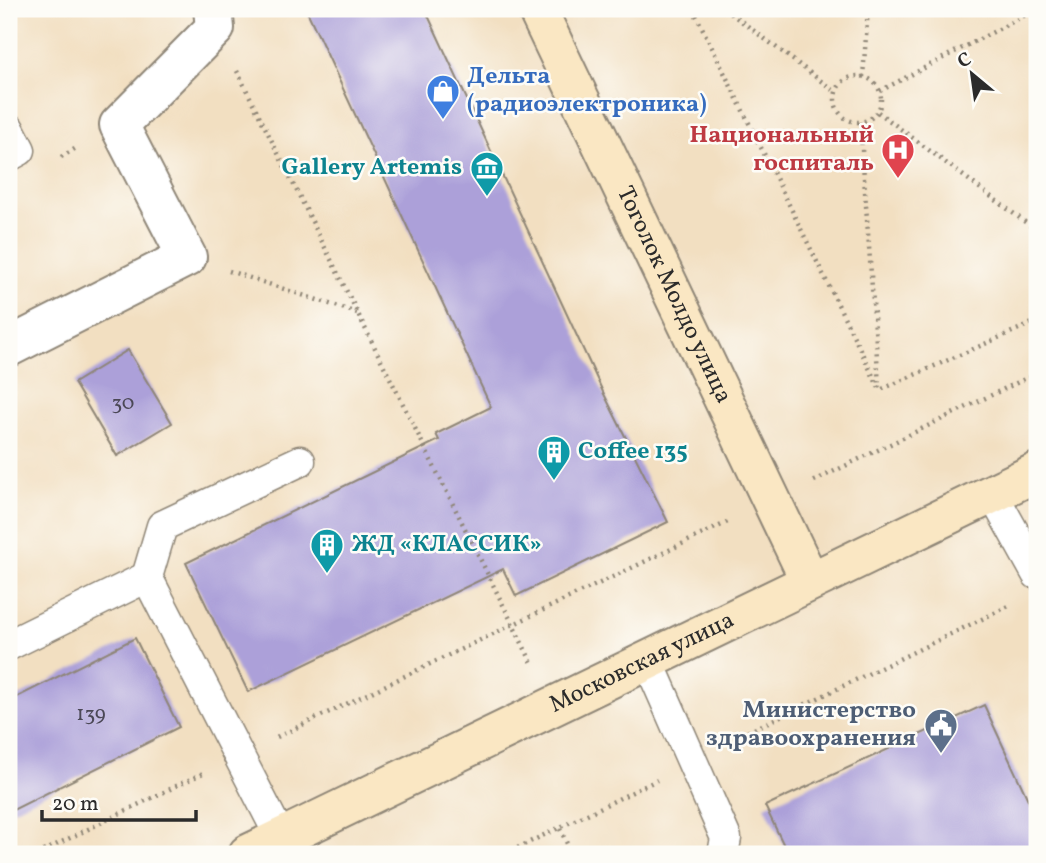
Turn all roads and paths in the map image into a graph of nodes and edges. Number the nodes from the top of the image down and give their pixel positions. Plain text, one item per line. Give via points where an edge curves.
1 (537, 9) edge
2 (693, 9) edge
3 (725, 9) edge
4 (868, 9) edge
5 (1037, 9) edge
6 (214, 18) edge
7 (863, 77) junction
8 (880, 91) junction
9 (837, 93) junction
10 (877, 113) junction
11 (860, 122) junction
12 (119, 125) junction
13 (12, 145) edge
14 (1037, 231) edge
15 (187, 257) junction
16 (358, 314) junction
17 (1037, 321) edge
18 (9, 347) edge
19 (1037, 373) edge
20 (880, 390) junction
21 (300, 461) dead end
22 (1037, 472) edge
23 (992, 494) junction
24 (771, 502) junction
25 (1037, 574) edge
26 (147, 577) junction
27 (810, 581) junction
28 (1015, 603) dead end
29 (512, 624) junction
30 (9, 645) edge
31 (648, 661) junction
32 (555, 706) junction
33 (241, 755) junction
34 (693, 761) junction
35 (559, 829) junction
36 (281, 838) junction
37 (37, 854) edge
38 (248, 854) edge
39 (505, 854) edge
40 (572, 854) edge
41 (723, 854) edge

1 - 24 main road, Тоголок Молдо улица
2 - 20 path
3 - 9 path
4 - 7 path
5 - 8 path
6 - 12 street
6 - 16 path
7 - 8 path
7 - 9 path via 848,79
8 - 10 path
9 - 11 path via 841,114
10 - 11 path
10 - 14 path
11 - 20 path
12 - 13 path via 53,161
12 - 15 street
15 - 16 path
15 - 18 street
16 - 29 path
17 - 20 path
19 - 24 path
21 - 26 lane via 162,526
22 - 23 main road, Московская улица
23 - 25 lane
23 - 27 main road, Московская улица
24 - 27 main road, Тоголок Молдо улица
24 - 29 path
26 - 30 lane
26 - 33 lane
27 - 31 main road, Московская улица
28 - 34 path
29 - 32 path
29 - 33 path
31 - 32 main road, Московская улица
31 - 34 lane
32 - 36 main road, Московская улица
33 - 36 lane
33 - 37 path
34 - 35 path
34 - 41 lane via 726,838
35 - 39 path
35 - 40 path
36 - 38 main road, Московская улица

